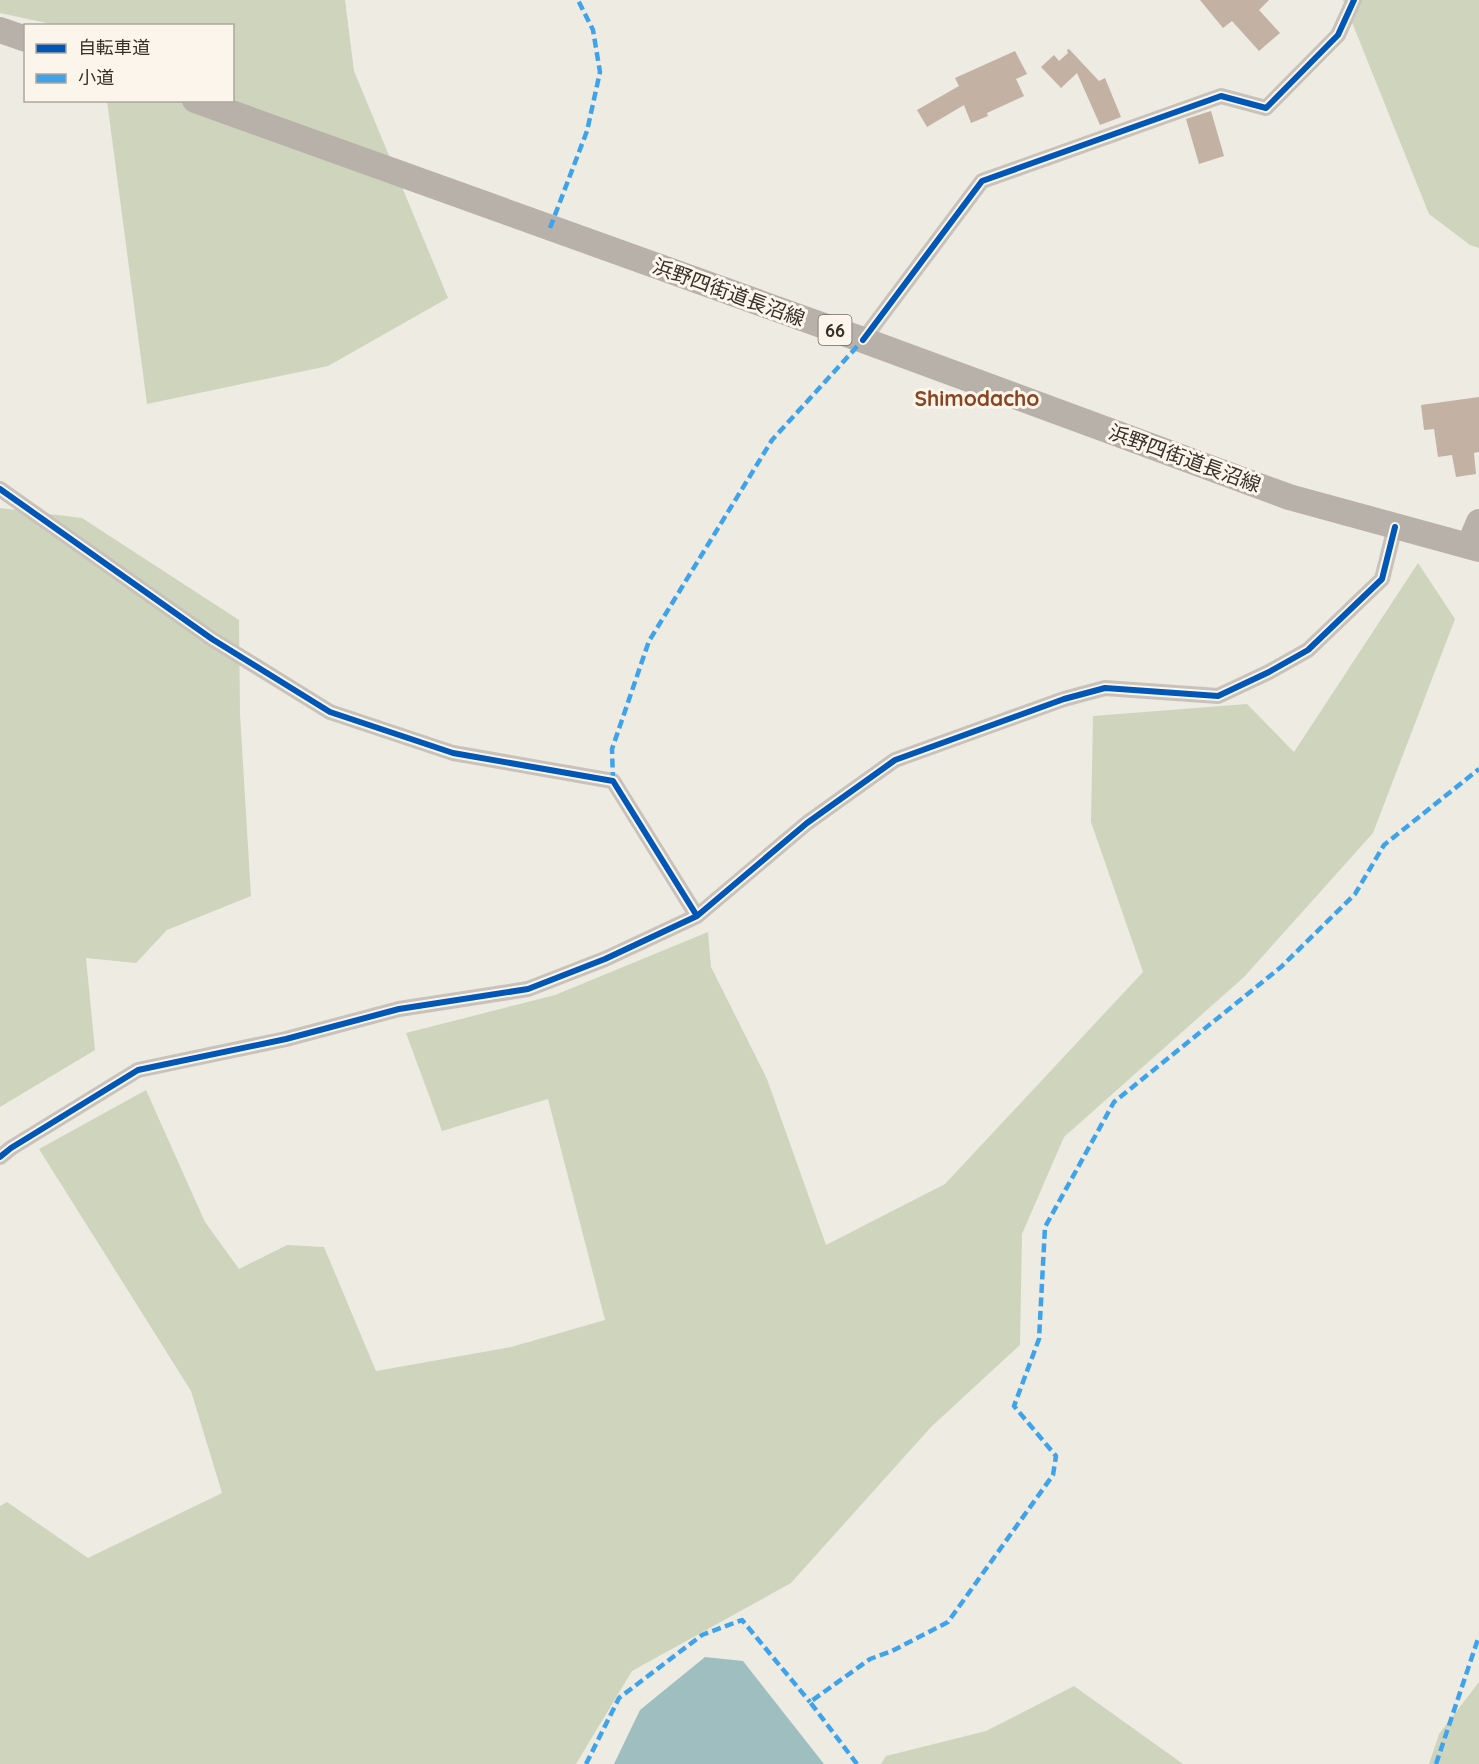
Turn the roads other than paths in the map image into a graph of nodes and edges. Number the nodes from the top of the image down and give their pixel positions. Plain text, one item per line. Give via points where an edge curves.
1 (1354, 0) edge
2 (0, 30) edge
3 (24, 38) edge
4 (201, 102) edge
5 (863, 340) junction
6 (0, 489) edge
7 (1479, 522) edge
8 (1395, 527) junction
9 (1474, 548) edge
10 (697, 916) junction
11 (0, 1157) edge

1 - 5 street via 1338,35 1266,108 1221,96 982,181
2 - 3 main road
4 - 5 main road, 浜野四街道長沼線 / 66
5 - 8 main road, 浜野四街道長沼線 / 66 via 1289,497
6 - 10 street via 212,639 330,712 453,753 613,781
7 - 9 main road, 浜野四街道長沼線 / 66
8 - 9 main road, 浜野四街道長沼線 / 66
8 - 10 street via 1382,579 1308,650 1289,661 1218,696 1105,688 895,760 807,823
10 - 11 street via 606,959 528,989 399,1009 286,1039 138,1070

